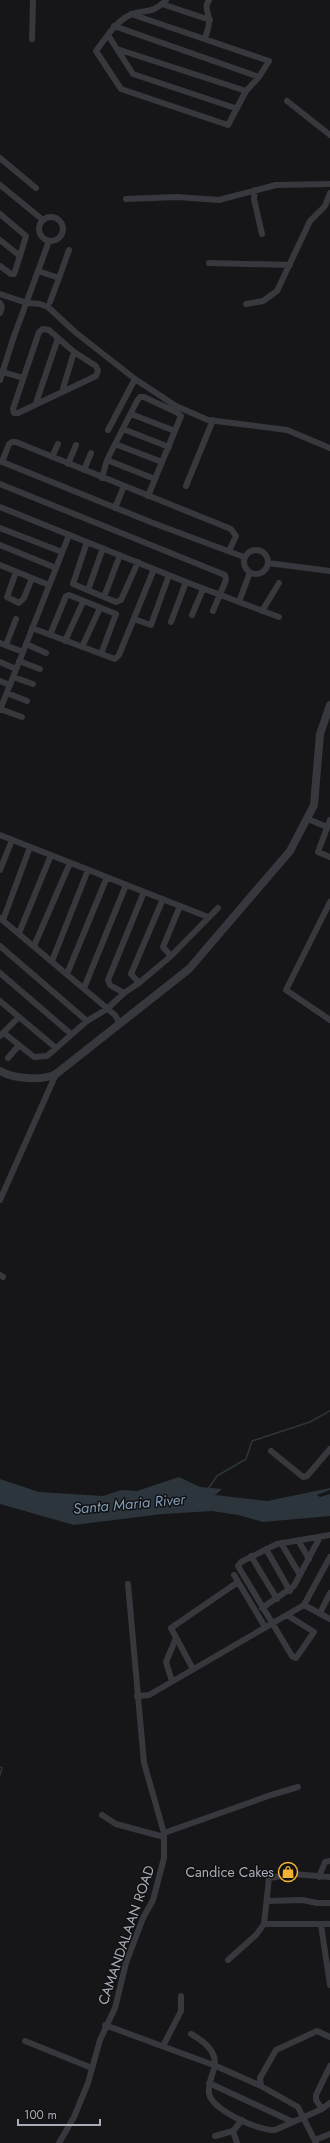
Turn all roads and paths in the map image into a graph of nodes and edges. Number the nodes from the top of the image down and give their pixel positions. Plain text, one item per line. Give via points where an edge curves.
1 (33, 0) edge
2 (209, 0) edge
3 (164, 2) edge
4 (131, 14) junction
5 (210, 20) junction
6 (114, 26) junction
7 (108, 35) junction
8 (32, 39) dead end
9 (205, 39) junction
10 (117, 49) junction
11 (259, 77) junction
12 (246, 91) junction
13 (287, 101) dead end
14 (236, 108) junction
15 (330, 134) edge
16 (0, 158) edge
17 (330, 184) edge
18 (0, 185) edge
19 (36, 188) dead end
20 (255, 190) junction
21 (330, 193) edge
22 (126, 200) dead end
23 (0, 214) edge
24 (43, 220) junction
25 (262, 234) dead end
26 (0, 240) edge
27 (49, 241) junction
28 (69, 250) dead end
29 (20, 256) junction
30 (209, 263) dead end
31 (290, 265) junction
32 (0, 266) edge
33 (38, 270) junction
34 (59, 278) junction
35 (0, 294) edge
36 (50, 302) dead end
37 (27, 303) junction
38 (0, 304) edge
39 (246, 304) dead end
40 (0, 313) edge
41 (58, 338) junction
42 (74, 352) junction
43 (1, 371) edge
44 (23, 378) junction
45 (135, 379) junction
46 (0, 380) edge
47 (62, 392) junction
48 (36, 403) junction
49 (130, 414) junction
50 (213, 420) junction
51 (122, 429) junction
52 (108, 430) dead end
53 (175, 431) junction
54 (58, 444) dead end
55 (115, 444) junction
56 (76, 445) dead end
57 (168, 447) junction
58 (330, 448) edge
59 (91, 453) dead end
60 (52, 457) junction
61 (107, 460) junction
62 (1, 462) edge
63 (162, 462) junction
64 (68, 464) junction
65 (84, 470) junction
66 (102, 478) junction
67 (155, 479) junction
68 (0, 484) edge
69 (124, 486) junction
70 (186, 486) dead end
71 (148, 496) junction
72 (0, 507) edge
73 (115, 508) junction
74 (0, 528) edge
75 (69, 535) junction
76 (87, 542) junction
77 (0, 545) edge
78 (103, 548) junction
79 (229, 551) junction
80 (62, 552) junction
81 (120, 555) junction
82 (244, 557) junction
83 (138, 562) junction
84 (268, 563) junction
85 (0, 565) edge
86 (56, 568) junction
87 (154, 569) junction
88 (330, 571) edge
89 (16, 572) junction
90 (250, 572) junction
91 (169, 575) junction
92 (32, 578) junction
93 (186, 582) junction
94 (279, 583) dead end
95 (49, 585) junction
96 (203, 589) junction
97 (88, 590) junction
98 (220, 594) junction
99 (104, 597) junction
100 (83, 602) junction
101 (239, 602) junction
102 (100, 608) junction
103 (213, 611) dead end
104 (262, 611) junction
105 (192, 615) dead end
106 (279, 617) dead end
107 (16, 619) dead end
108 (134, 619) junction
109 (171, 622) dead end
110 (32, 628) junction
111 (50, 635) junction
112 (65, 641) junction
113 (3, 644) edge
114 (26, 644) junction
115 (82, 647) junction
116 (23, 652) junction
117 (46, 653) dead end
118 (101, 654) junction
119 (20, 661) junction
120 (0, 662) edge
121 (16, 669) junction
122 (40, 669) dead end
123 (13, 677) junction
124 (0, 681) edge
125 (33, 684) dead end
126 (10, 685) junction
127 (7, 693) junction
128 (2, 701) edge
129 (27, 701) dead end
130 (330, 705) edge
131 (0, 709) edge
132 (22, 718) dead end
133 (308, 819) junction
134 (330, 820) edge
135 (327, 827) junction
136 (0, 835) edge
137 (12, 840) junction
138 (30, 847) junction
139 (51, 855) junction
140 (330, 857) edge
141 (2, 859) edge
142 (70, 863) junction
143 (0, 870) edge
144 (88, 870) junction
145 (107, 877) junction
146 (126, 885) junction
147 (144, 892) junction
148 (163, 899) junction
149 (330, 903) edge
150 (180, 906) junction
151 (218, 908) dead end
152 (208, 917) junction
153 (1, 919) edge
154 (19, 933) junction
155 (0, 946) edge
156 (34, 946) junction
157 (171, 956) junction
158 (52, 960) junction
159 (0, 973) edge
160 (67, 974) junction
161 (139, 983) junction
162 (84, 988) junction
163 (124, 993) junction
164 (0, 1001) edge
165 (106, 1009) junction
166 (19, 1017) junction
167 (330, 1020) edge
168 (87, 1021) junction
169 (120, 1024) junction
170 (2, 1034) edge
171 (71, 1034) junction
172 (19, 1045) junction
173 (56, 1048) junction
174 (8, 1058) dead end
175 (56, 1074) junction
176 (2, 1075) edge
177 (0, 1200) edge
178 (330, 1449) edge
179 (271, 1451) dead end
180 (330, 1535) edge
181 (321, 1537) junction
182 (298, 1540) junction
183 (330, 1540) edge
184 (280, 1543) junction
185 (266, 1549) junction
186 (251, 1556) junction
187 (309, 1559) junction
188 (329, 1560) edge
189 (234, 1575) dead end
190 (300, 1575) junction
191 (238, 1582) junction
192 (128, 1584) dead end
193 (290, 1590) junction
194 (330, 1593) edge
195 (276, 1599) junction
196 (304, 1605) junction
197 (262, 1608) junction
198 (320, 1613) junction
199 (287, 1615) junction
200 (330, 1618) edge
201 (271, 1623) junction
202 (265, 1627) junction
203 (176, 1638) junction
204 (193, 1669) junction
205 (172, 1681) junction
206 (137, 1696) junction
207 (298, 1787) dead end
208 (102, 1815) dead end
209 (164, 1835) junction
210 (330, 1861) edge
211 (330, 1876) edge
212 (319, 1877) junction
213 (267, 1901) junction
214 (330, 1902) edge
215 (264, 1924) junction
216 (330, 1924) edge
217 (320, 1925) junction
218 (327, 1950) edge
219 (228, 1960) dead end
220 (329, 1974) edge
221 (330, 1985) edge
222 (181, 1996) dead end
223 (106, 2025) junction
224 (191, 2034) dead end
225 (330, 2037) edge
226 (25, 2041) dead end
227 (163, 2046) junction
228 (216, 2066) junction
229 (330, 2066) edge
230 (92, 2068) junction
231 (209, 2083) junction
232 (261, 2086) junction
233 (330, 2103) edge
234 (322, 2109) junction
235 (304, 2116) junction
236 (242, 2120) junction
237 (292, 2122) junction
238 (233, 2131) junction
239 (330, 2134) edge
240 (215, 2136) dead end
241 (315, 2142) edge
242 (59, 2143) edge
243 (237, 2143) edge

1 - 8 street
2 - 5 street via 206,10
3 - 4 street via 149,12
3 - 5 street
4 - 6 street
4 - 9 street
5 - 9 street
6 - 7 street
6 - 11 street
7 - 10 street
7 - 14 street via 96,51 121,88 228,125
9 - 11 street via 269,61
10 - 12 street
10 - 14 street via 133,74
11 - 12 street
12 - 14 street
13 - 15 street
16 - 19 street
17 - 20 street via 276,185
18 - 24 street
20 - 22 street via 219,200 177,197
20 - 25 street via 254,199
21 - 31 street via 325,206 310,221
23 - 29 street via 25,234
24 - 27 street via 39,230 44,239
24 - 27 street via 53,216 62,222 63,233 55,241
26 - 29 street
27 - 33 street
28 - 34 street
29 - 32 street via 14,274
30 - 31 street
31 - 39 street via 277,292 263,301
33 - 34 street
33 - 37 street
34 - 36 street
35 - 37 street
37 - 43 street
37 - 45 street via 48,307 75,332
38 - 40 street
41 - 42 street
41 - 44 street via 49,330 43,329 39,332
41 - 48 street
42 - 47 street
42 - 47 street via 96,366 98,371 96,376
43 - 44 street
43 - 46 street
44 - 48 street via 13,412 18,413
45 - 50 street via 176,406
45 - 52 street
47 - 48 street
49 - 51 street
49 - 53 street
49 - 53 street via 140,397 144,397 181,416
50 - 58 street via 287,430
50 - 70 street
51 - 55 street
51 - 57 street
53 - 57 street
54 - 60 street
55 - 61 street
55 - 63 street
56 - 64 street
57 - 63 street
59 - 65 street
60 - 62 street via 12,442
60 - 64 street
61 - 66 street
61 - 67 street
62 - 73 street
63 - 67 street
64 - 65 street
65 - 66 street
66 - 69 street
67 - 71 street
68 - 98 street via 217,570 226,577
69 - 71 street
69 - 73 street
71 - 79 street via 231,529 236,536
72 - 75 street
73 - 79 street
74 - 80 street
75 - 76 street
75 - 80 street
76 - 78 street
76 - 97 street via 74,584
77 - 86 street
78 - 81 street
78 - 97 street
79 - 82 street
80 - 86 street
81 - 83 street
81 - 99 street
82 - 84 street via 248,552 259,550 264,552
82 - 90 street via 245,568
83 - 87 street
83 - 99 street via 121,600 116,602
84 - 88 street
84 - 90 street via 261,573
85 - 89 street
86 - 95 street
87 - 91 street
87 - 108 street
89 - 92 street
89 - 92 street via 6,597 19,603 24,598
90 - 101 street
91 - 93 street
91 - 108 street via 151,625
92 - 95 street
93 - 96 street
93 - 109 street
94 - 104 street
95 - 110 street
96 - 98 street
96 - 105 street
97 - 99 street
98 - 101 street
98 - 103 street
100 - 102 street
100 - 111 street via 67,595
100 - 112 street
101 - 104 street
102 - 115 street
102 - 118 street via 116,614
104 - 106 street
107 - 113 street
108 - 118 street via 118,658 113,659
110 - 111 street
110 - 114 street
111 - 112 street
112 - 115 street
113 - 116 street
114 - 116 street
114 - 117 street
115 - 118 street
116 - 119 street
119 - 121 street
119 - 122 street
120 - 121 street
121 - 123 street
123 - 125 street
123 - 126 street
124 - 126 street
126 - 127 street
127 - 128 street
127 - 129 street
128 - 131 street
130 - 133 street via 320,734 314,805
131 - 132 street
133 - 135 street
133 - 169 street via 290,851 189,968
134 - 135 street
135 - 140 street via 318,852
136 - 137 street
137 - 138 street
137 - 141 street
138 - 139 street
138 - 153 street
139 - 142 street
139 - 154 street
141 - 143 street
142 - 144 street
142 - 156 street
144 - 145 street
144 - 158 street
145 - 146 street
145 - 160 street
146 - 147 street
146 - 162 street
147 - 148 street
147 - 163 street via 108,980 110,985
148 - 150 street
148 - 161 street via 131,974
149 - 167 street via 286,990
150 - 152 street
150 - 157 street via 163,948
151 - 152 street
152 - 157 street
153 - 154 street
154 - 156 street
155 - 168 street
156 - 158 street
157 - 161 street
158 - 160 street
159 - 171 street
160 - 162 street
161 - 163 street
162 - 165 street
163 - 165 street
164 - 166 street
165 - 168 street
165 - 169 street via 115,1015
166 - 170 street
166 - 173 street
168 - 171 street
169 - 175 street
170 - 172 street
171 - 173 street
172 - 173 street via 39,1058 47,1056
172 - 174 street
175 - 176 street via 42,1079
175 - 177 street
178 - 179 street via 307,1476 303,1477
180 - 181 street
181 - 182 street
181 - 183 street
181 - 187 street
182 - 184 street
182 - 187 street
184 - 185 street
184 - 190 street
185 - 186 street
185 - 193 street
186 - 195 street
186 - 197 street via 238,1566
187 - 190 street
188 - 196 street
189 - 191 street
190 - 193 street
191 - 202 street
191 - 203 street via 171,1628
192 - 206 street, CAMANDALAAN ROAD
193 - 195 street
194 - 198 street
195 - 197 street
196 - 198 street
196 - 199 street
197 - 201 street
198 - 200 street
199 - 201 street
199 - 201 street via 314,1632 296,1658 292,1656
201 - 202 street
202 - 204 street
203 - 204 street
203 - 205 street via 166,1662
204 - 205 street
205 - 206 street via 149,1695
206 - 209 street, CAMANDALAAN ROAD via 144,1763
207 - 209 street
208 - 209 street via 116,1824
209 - 223 street, CAMANDALAAN ROAD via 161,1875 126,1963 114,2008
210 - 212 street via 325,1862
211 - 212 street
212 - 213 street via 293,1874 269,1878
213 - 214 street
213 - 215 street
215 - 217 street
215 - 219 street via 256,1935
216 - 217 street
217 - 218 street
218 - 220 street
220 - 221 street
222 - 227 street via 180,2011
223 - 227 street
223 - 230 street, CAMANDALAAN ROAD
224 - 228 street via 210,2048 215,2056
225 - 232 street via 317,2031 276,2050 260,2078
226 - 230 street
227 - 228 street
228 - 231 street
228 - 232 street
229 - 234 street via 316,2095
230 - 242 street, CAMANDALAAN ROAD via 74,2118
231 - 236 street via 210,2099 217,2107
231 - 237 street
232 - 235 street via 298,2107
233 - 234 street
234 - 235 street
235 - 237 street
235 - 241 street
236 - 237 street via 271,2130
236 - 238 street
238 - 240 street
238 - 243 street
239 - 241 street

